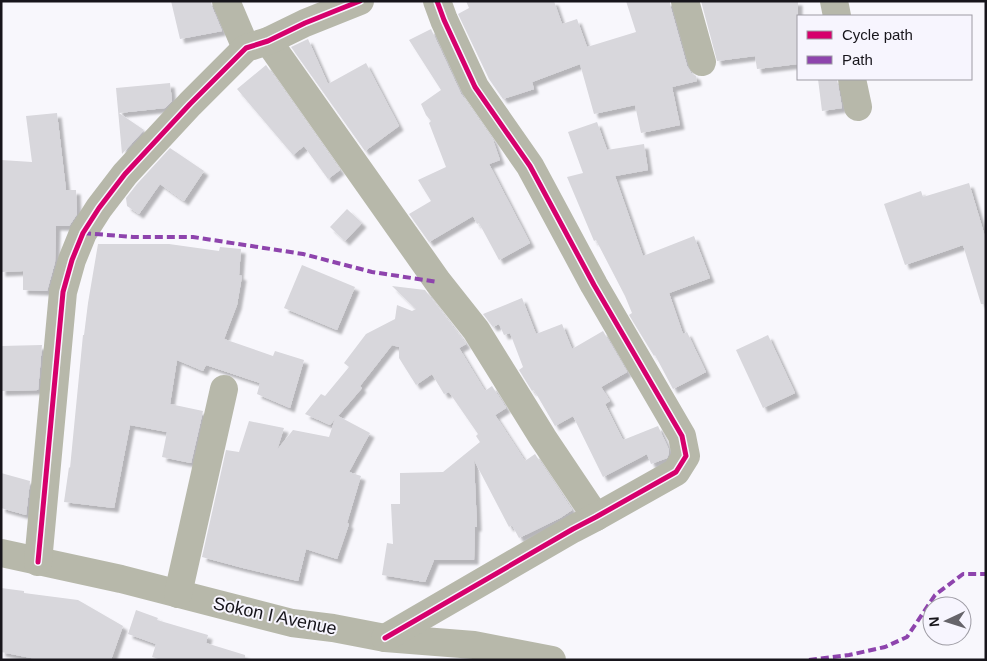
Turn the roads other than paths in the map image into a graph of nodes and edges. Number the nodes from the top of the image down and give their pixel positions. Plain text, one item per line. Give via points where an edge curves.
1 (226, 1) edge
2 (360, 1) edge
3 (437, 1) edge
4 (685, 1) edge
5 (834, 1) edge
6 (837, 15) edge
7 (257, 45) junction
8 (702, 62) dead end
9 (852, 80) edge
10 (858, 107) dead end
11 (224, 389) dead end
12 (596, 517) junction
13 (1, 553) edge
14 (38, 562) junction
15 (178, 594) junction
16 (385, 638) junction
17 (552, 660) edge

1 - 7 street
2 - 7 street
3 - 12 street via 475,87 530,166 594,285 682,436 686,456 676,472
4 - 8 street
5 - 6 street
7 - 12 street via 476,330
7 - 14 street via 190,104 125,174 83,233 63,292
9 - 10 street
11 - 15 street
12 - 16 street
13 - 14 street, Sokon I Avenue
14 - 15 street, Sokon I Avenue
15 - 16 street, Sokon I Avenue via 292,623
16 - 17 street, Sokon I Avenue via 474,645

